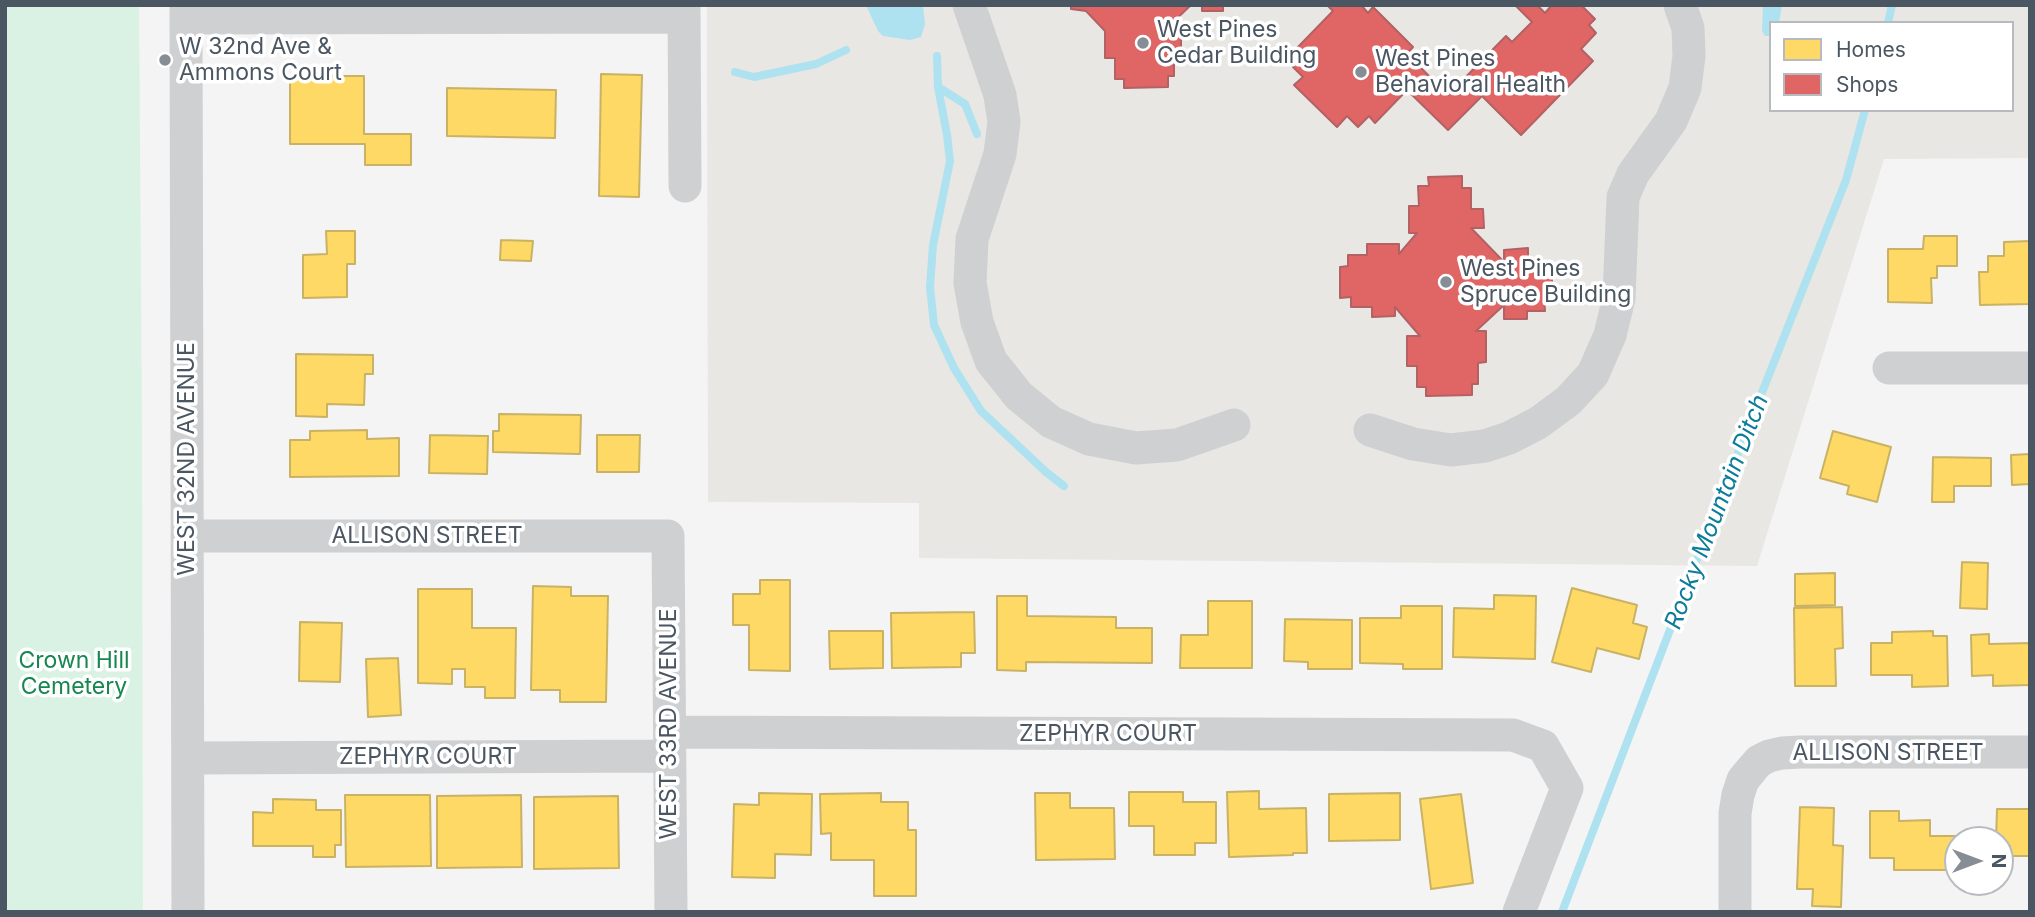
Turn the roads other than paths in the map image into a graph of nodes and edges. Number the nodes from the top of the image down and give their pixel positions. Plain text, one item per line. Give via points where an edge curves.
1 (969, 5) edge
2 (1680, 5) edge
3 (684, 11) edge
4 (186, 12) edge
5 (685, 186) dead end
6 (1889, 368) dead end
7 (2030, 368) edge
8 (1234, 425) dead end
9 (1370, 430) dead end
10 (187, 536) junction
11 (668, 536) joint
12 (670, 744) junction
13 (2030, 752) edge
14 (188, 758) junction
15 (188, 912) edge
16 (671, 912) edge
17 (1519, 912) edge
18 (1735, 912) edge

1 - 8 street via 1000,95 1004,122 1000,154 972,239 970,283 976,322 991,361 1019,396 1051,422 1089,439 1136,448 1177,445
2 - 9 street via 1688,28 1685,88 1671,121 1633,174 1623,197 1619,298 1593,374 1568,401 1538,423 1485,446 1451,450
3 - 4 street
3 - 5 street
4 - 10 street, WEST 32ND AVENUE
6 - 7 street
10 - 11 street, ALLISON STREET
10 - 14 street, WEST 32ND AVENUE
11 - 12 street, WEST 33RD AVENUE
12 - 14 street, ZEPHYR COURT
12 - 16 street, WEST 33RD AVENUE
12 - 17 street, ZEPHYR COURT via 1513,735 1543,746 1567,788
13 - 18 street, ALLISON STREET via 1769,755 1759,761 1740,788 1735,813
14 - 15 street, WEST 32ND AVENUE

